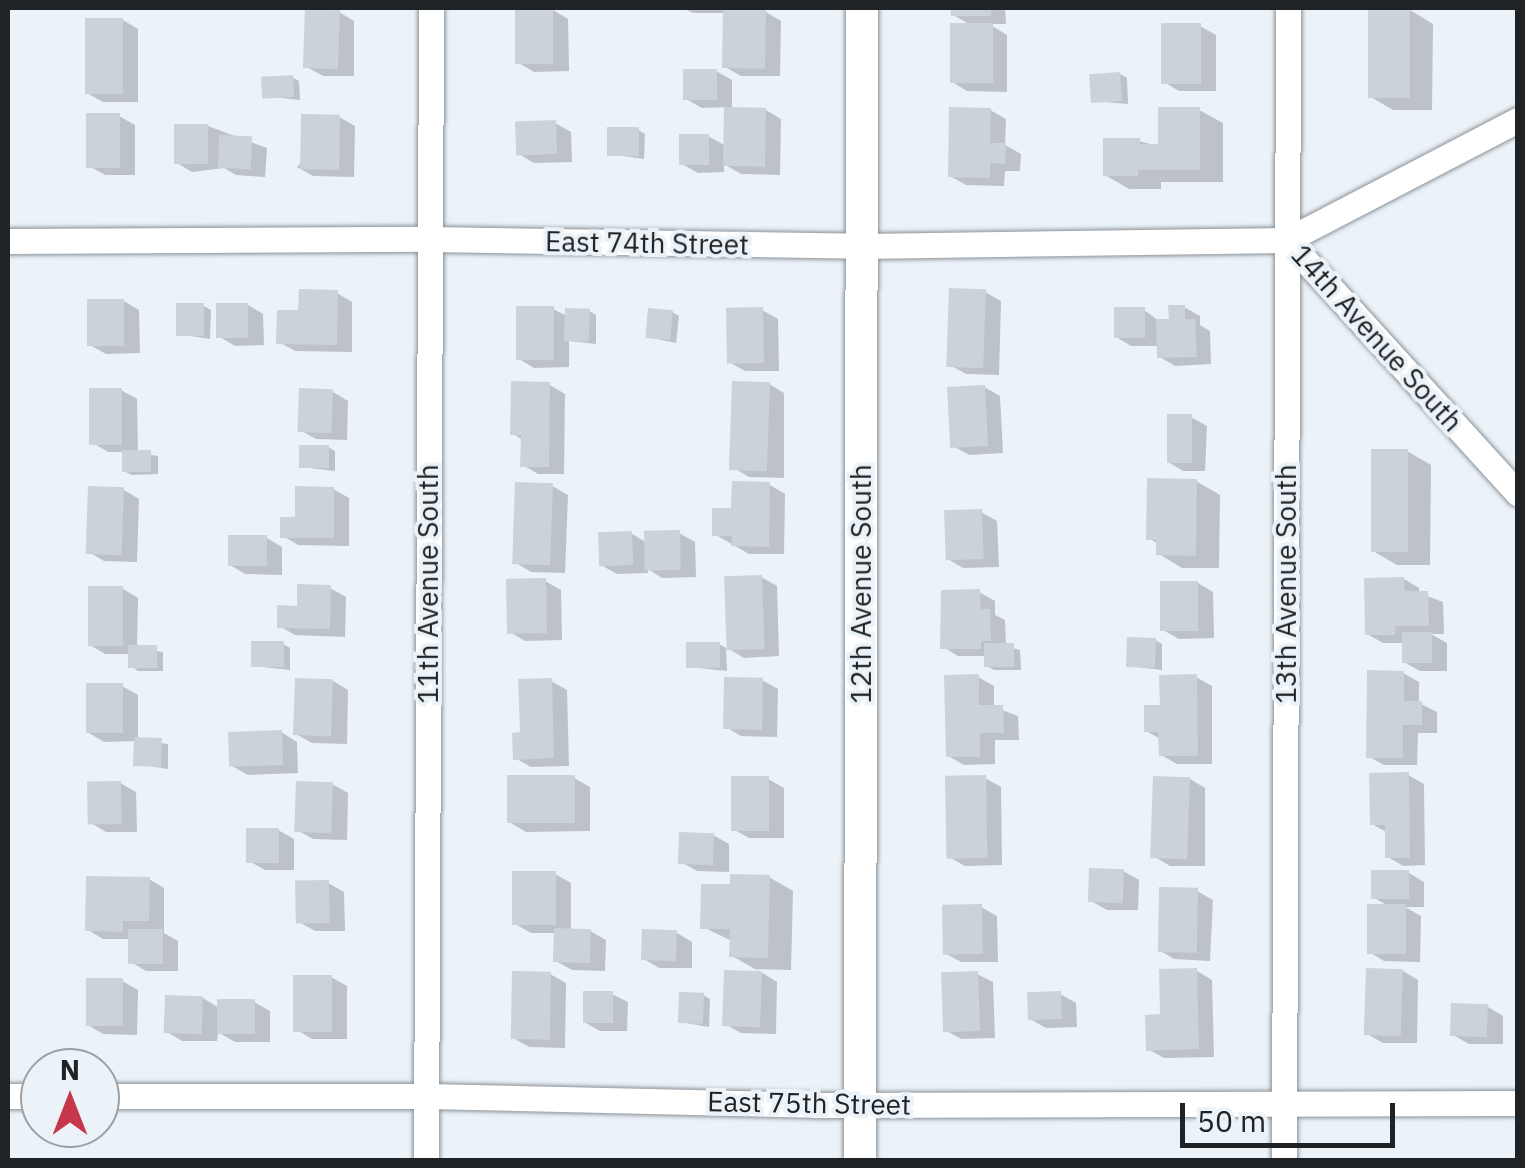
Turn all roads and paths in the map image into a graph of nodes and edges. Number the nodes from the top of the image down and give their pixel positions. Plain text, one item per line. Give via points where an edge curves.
1 (430, 8) edge
2 (862, 8) edge
3 (1288, 8) edge
4 (1518, 120) edge
5 (430, 239) junction
6 (1287, 240) junction
7 (8, 241) edge
8 (862, 246) junction
9 (1518, 494) edge
10 (120, 1096) edge
11 (426, 1096) junction
12 (1518, 1103) edge
13 (860, 1104) junction
14 (1284, 1104) junction
15 (426, 1160) edge
16 (860, 1160) edge
17 (1284, 1160) edge

1 - 5 street, 11th Avenue South
2 - 8 street, 12th Avenue South
3 - 6 street, 13th Avenue South
4 - 6 street, 14th Avenue South
5 - 7 street, East 74th Street
5 - 8 street, East 74th Street
5 - 11 street, 11th Avenue South
6 - 8 street, East 74th Street
6 - 9 street, 14th Avenue South
6 - 14 street, 13th Avenue South
8 - 13 street, 12th Avenue South
10 - 11 street, East 75th Street
11 - 13 street, East 75th Street
11 - 15 street, 11th Avenue South
12 - 14 street, East 75th Street
13 - 14 street, East 75th Street
13 - 16 street, 12th Avenue South
14 - 17 street, 13th Avenue South

